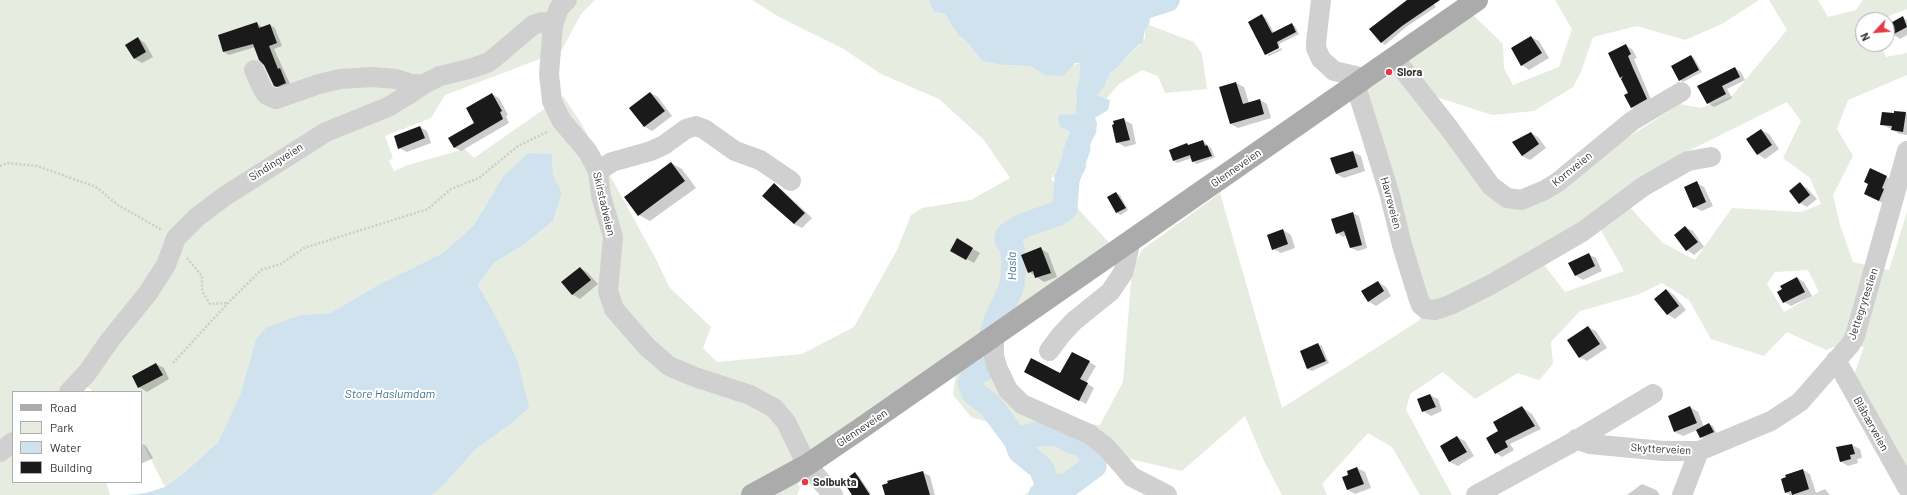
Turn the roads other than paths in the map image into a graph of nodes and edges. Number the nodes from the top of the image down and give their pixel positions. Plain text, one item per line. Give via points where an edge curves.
1 (1321, 0) edge
2 (1477, 0) edge
3 (565, 1) edge
4 (553, 25) junction
5 (1394, 58) junction
6 (254, 70) dead end
7 (424, 84) junction
8 (1358, 84) junction
9 (1681, 92) dead end
10 (1907, 151) edge
11 (1711, 157) dead end
12 (598, 172) junction
13 (791, 181) dead end
14 (1126, 245) junction
15 (994, 336) junction
16 (1049, 351) dead end
17 (1836, 360) junction
18 (70, 391) edge
19 (1654, 394) dead end
20 (1576, 439) junction
21 (12, 443) edge
22 (1699, 451) junction
23 (0, 452) edge
24 (807, 465) junction
25 (1907, 487) edge
26 (752, 495) edge
27 (833, 495) edge
28 (1167, 495) edge
29 (1476, 495) edge
30 (1682, 495) edge

1 - 8 street via 1316,48 1321,59 1334,71 1360,77
2 - 5 main road, Glenneveien
3 - 4 street, Skirstadveien
4 - 7 street, Sindingveien via 542,22 532,25 493,59 480,66 451,72
4 - 12 street, Skirstadveien via 549,74 552,104 561,120 584,145
5 - 8 main road, Glenneveien
5 - 9 street, Kornveien via 1459,140 1491,186 1507,198 1521,200 1558,182 1632,121
6 - 7 street via 263,90 276,99 340,79 372,77
7 - 18 street, Sindingveien via 388,107 312,140 197,217 176,238 166,265 152,287 87,374
8 - 11 street, Havreveien via 1358,93 1389,192 1402,245 1418,297 1426,309 1436,310 1450,305 1529,264 1582,232 1629,196 1674,168 1688,161
8 - 14 main road, Glenneveien
10 - 17 street, Jettegrytestien via 1855,336
12 - 13 street via 612,162 651,152 686,129 696,126 735,151 760,160
12 - 24 street, Skirstadveien via 601,196 613,237 608,292 618,315 647,347 669,366 750,395 774,408 786,422
14 - 15 main road, Glenneveien
14 - 16 street via 1129,249 1123,273 1110,292 1074,321
15 - 24 main road, Glenneveien
15 - 28 street via 997,367 1008,390 1022,404 1089,434 1106,447 1132,477
17 - 22 street, Jettegrytestien via 1790,410 1757,428
17 - 25 street, Blåbærveien
19 - 20 street
20 - 22 street, Skytterveien via 1590,444 1663,451
20 - 29 street
21 - 23 street
22 - 30 street, Skytterveien
24 - 26 main road, Glenneveien
24 - 27 street, Skirstadveien

